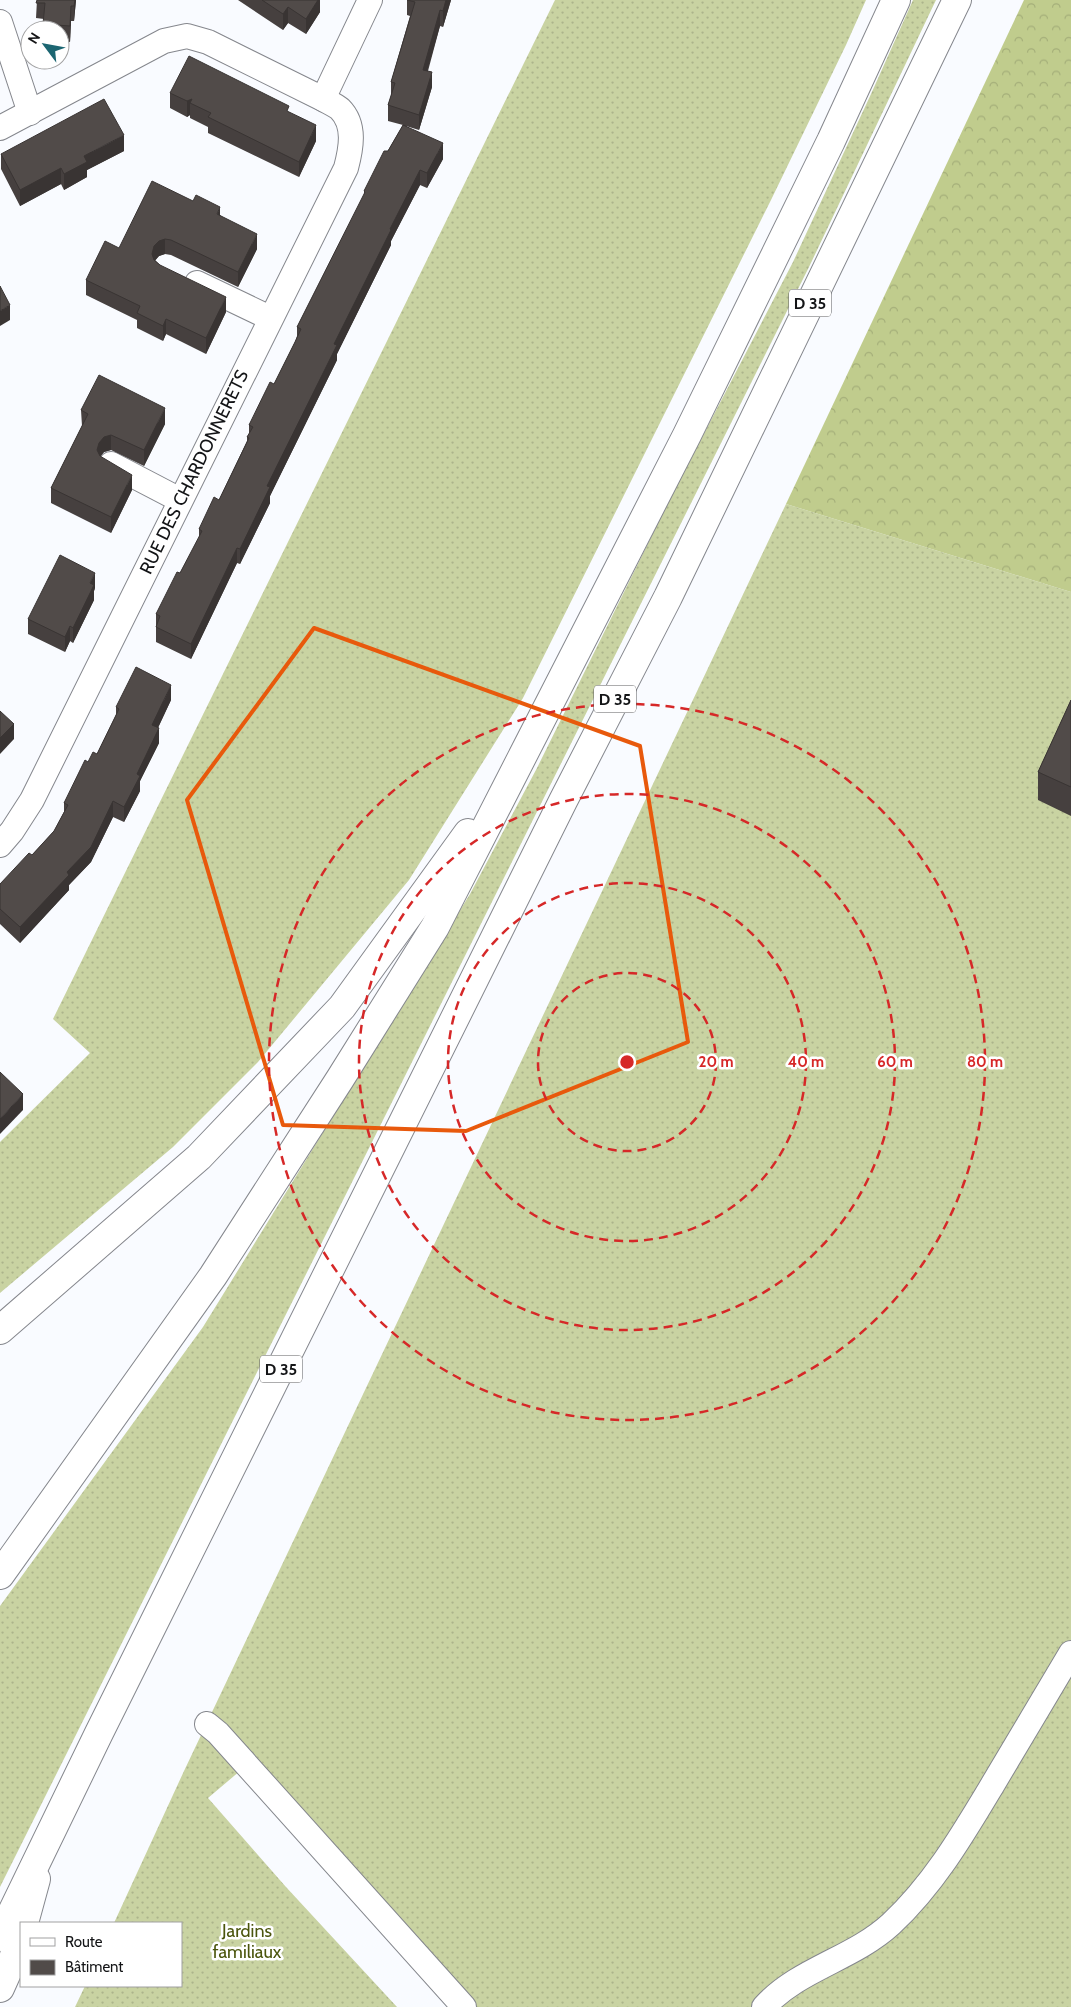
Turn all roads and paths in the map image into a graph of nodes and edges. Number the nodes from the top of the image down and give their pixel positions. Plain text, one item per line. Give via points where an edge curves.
1 (370, 0) edge
2 (896, 0) edge
3 (957, 0) edge
4 (0, 22) edge
5 (323, 99) junction
6 (30, 112) junction
7 (0, 128) edge
8 (174, 272) edge
9 (270, 318) junction
10 (111, 464) edge
11 (180, 500) junction
12 (522, 759) junction
13 (4, 831) edge
14 (0, 1330) edge
15 (0, 1575) edge
16 (1071, 1653) edge
17 (207, 1724) dead end
18 (47, 1839) junction
19 (24, 1922) edge
20 (20, 1934) edge
21 (0, 1937) edge
22 (0, 1988) edge
23 (464, 2007) edge
24 (764, 2007) edge

1 - 5 street
2 - 12 main road via 832,141
3 - 18 main road, D 35 via 668,597
4 - 6 street
5 - 6 street, RUE DES CHARDONNERETS via 208,42 187,36 164,41
5 - 9 street, RUE DES CHARDONNERETS via 340,109 350,126 352,148 346,168
6 - 7 street, RUE DES CHARDONNERETS
8 - 9 street
9 - 11 street, RUE DES CHARDONNERETS
10 - 11 street
11 - 13 street, RUE DES CHARDONNERETS via 32,800
12 - 14 main road via 342,1008 199,1157
12 - 15 main road via 435,927 340,1079 213,1276
16 - 24 street via 966,1829 906,1910 860,1947 785,1987
17 - 23 street
18 - 19 main road
18 - 21 main road, D 35
20 - 22 main road

